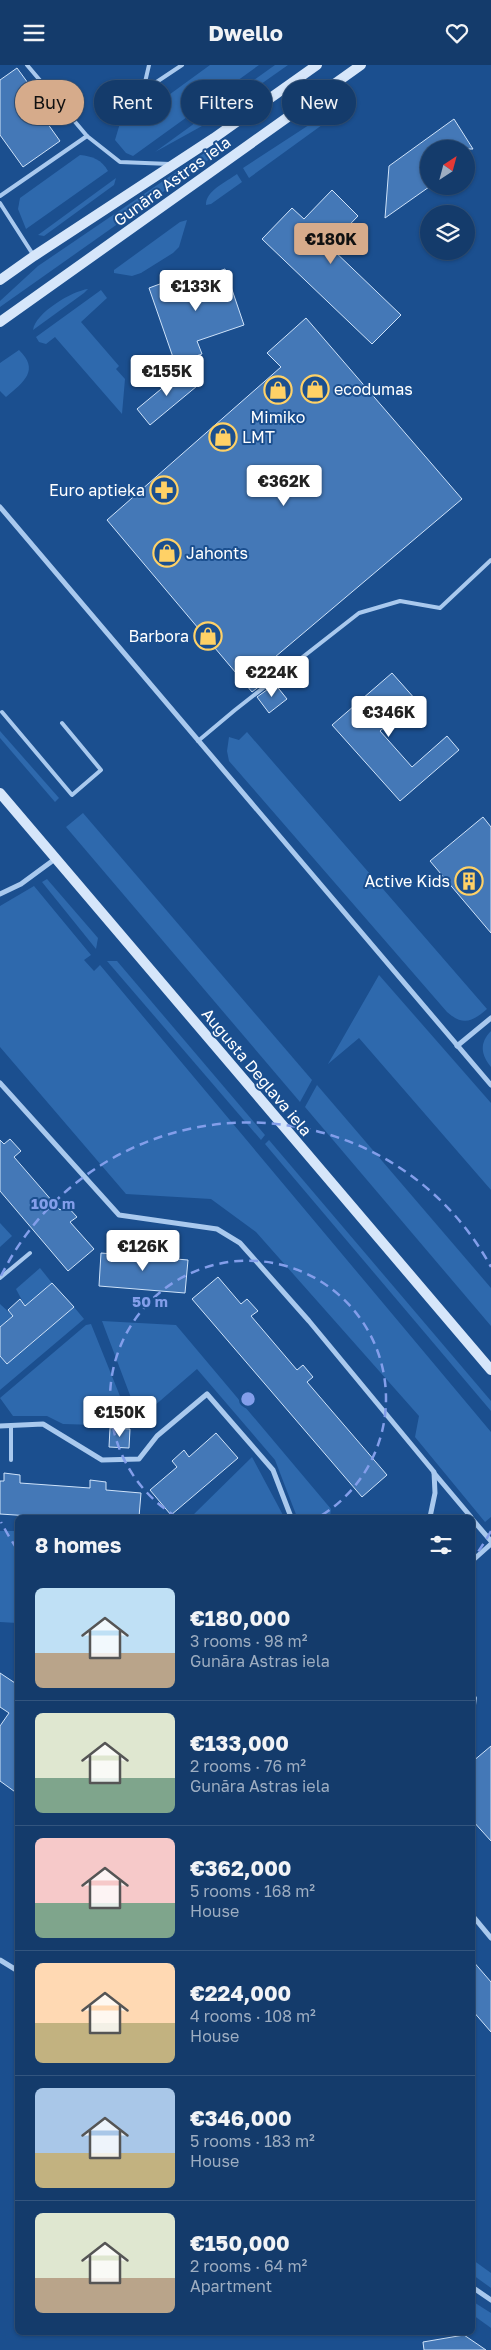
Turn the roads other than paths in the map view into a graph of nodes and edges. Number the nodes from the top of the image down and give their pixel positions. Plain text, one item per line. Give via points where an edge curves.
1 (26, 65) edge
2 (149, 65) edge
3 (182, 65) edge
4 (361, 65) edge
5 (314, 66) edge
6 (87, 135) junction
7 (172, 164) junction
8 (0, 196) edge
9 (1, 205) edge
10 (34, 255) junction
11 (0, 281) edge
12 (0, 322) edge
13 (0, 507) edge
14 (491, 560) edge
15 (2, 712) dead end
16 (62, 723) dead end
17 (198, 741) junction
18 (0, 793) edge
19 (55, 859) junction
20 (0, 894) edge
21 (491, 1018) edge
22 (457, 1046) junction
23 (0, 1083) edge
24 (491, 1085) edge
25 (30, 1253) dead end
26 (0, 1278) edge
27 (491, 1370) edge
28 (0, 1426) edge
29 (11, 1426) junction
30 (11, 1461) dead end
31 (434, 1472) junction
32 (290, 1515) edge
33 (430, 1515) edge
34 (470, 1515) edge
35 (475, 1522) edge
36 (491, 1543) edge
37 (475, 1558) edge
38 (475, 1919) edge
39 (491, 1938) edge
40 (0, 1961) edge
41 (15, 1969) edge
42 (475, 2289) edge
43 (491, 2301) edge

1 - 6 lane
2 - 3 lane via 143,91
4 - 12 main road, Gunāra Astras iela
5 - 7 main road, Gunāra Astras iela
6 - 7 lane via 120,162
6 - 8 lane
7 - 10 main road, Gunāra Astras iela
9 - 10 lane
10 - 11 main road, Gunāra Astras iela
13 - 17 street
14 - 17 lane via 440,608 400,601 359,613
15 - 16 lane via 72,795 102,770
17 - 22 street
18 - 19 main road, Augusta Deglava iela
19 - 20 street via 26,881
19 - 27 main road, Augusta Deglava iela
21 - 22 street
22 - 24 street
23 - 31 street via 119,1215 217,1229 240,1243
25 - 26 lane
28 - 29 street
29 - 30 lane
29 - 32 street via 43,1424 102,1460 139,1459 157,1436 207,1394 273,1470
31 - 33 street via 435,1493
31 - 34 street
35 - 36 street
36 - 37 street
38 - 39 street
40 - 41 street
42 - 43 street

